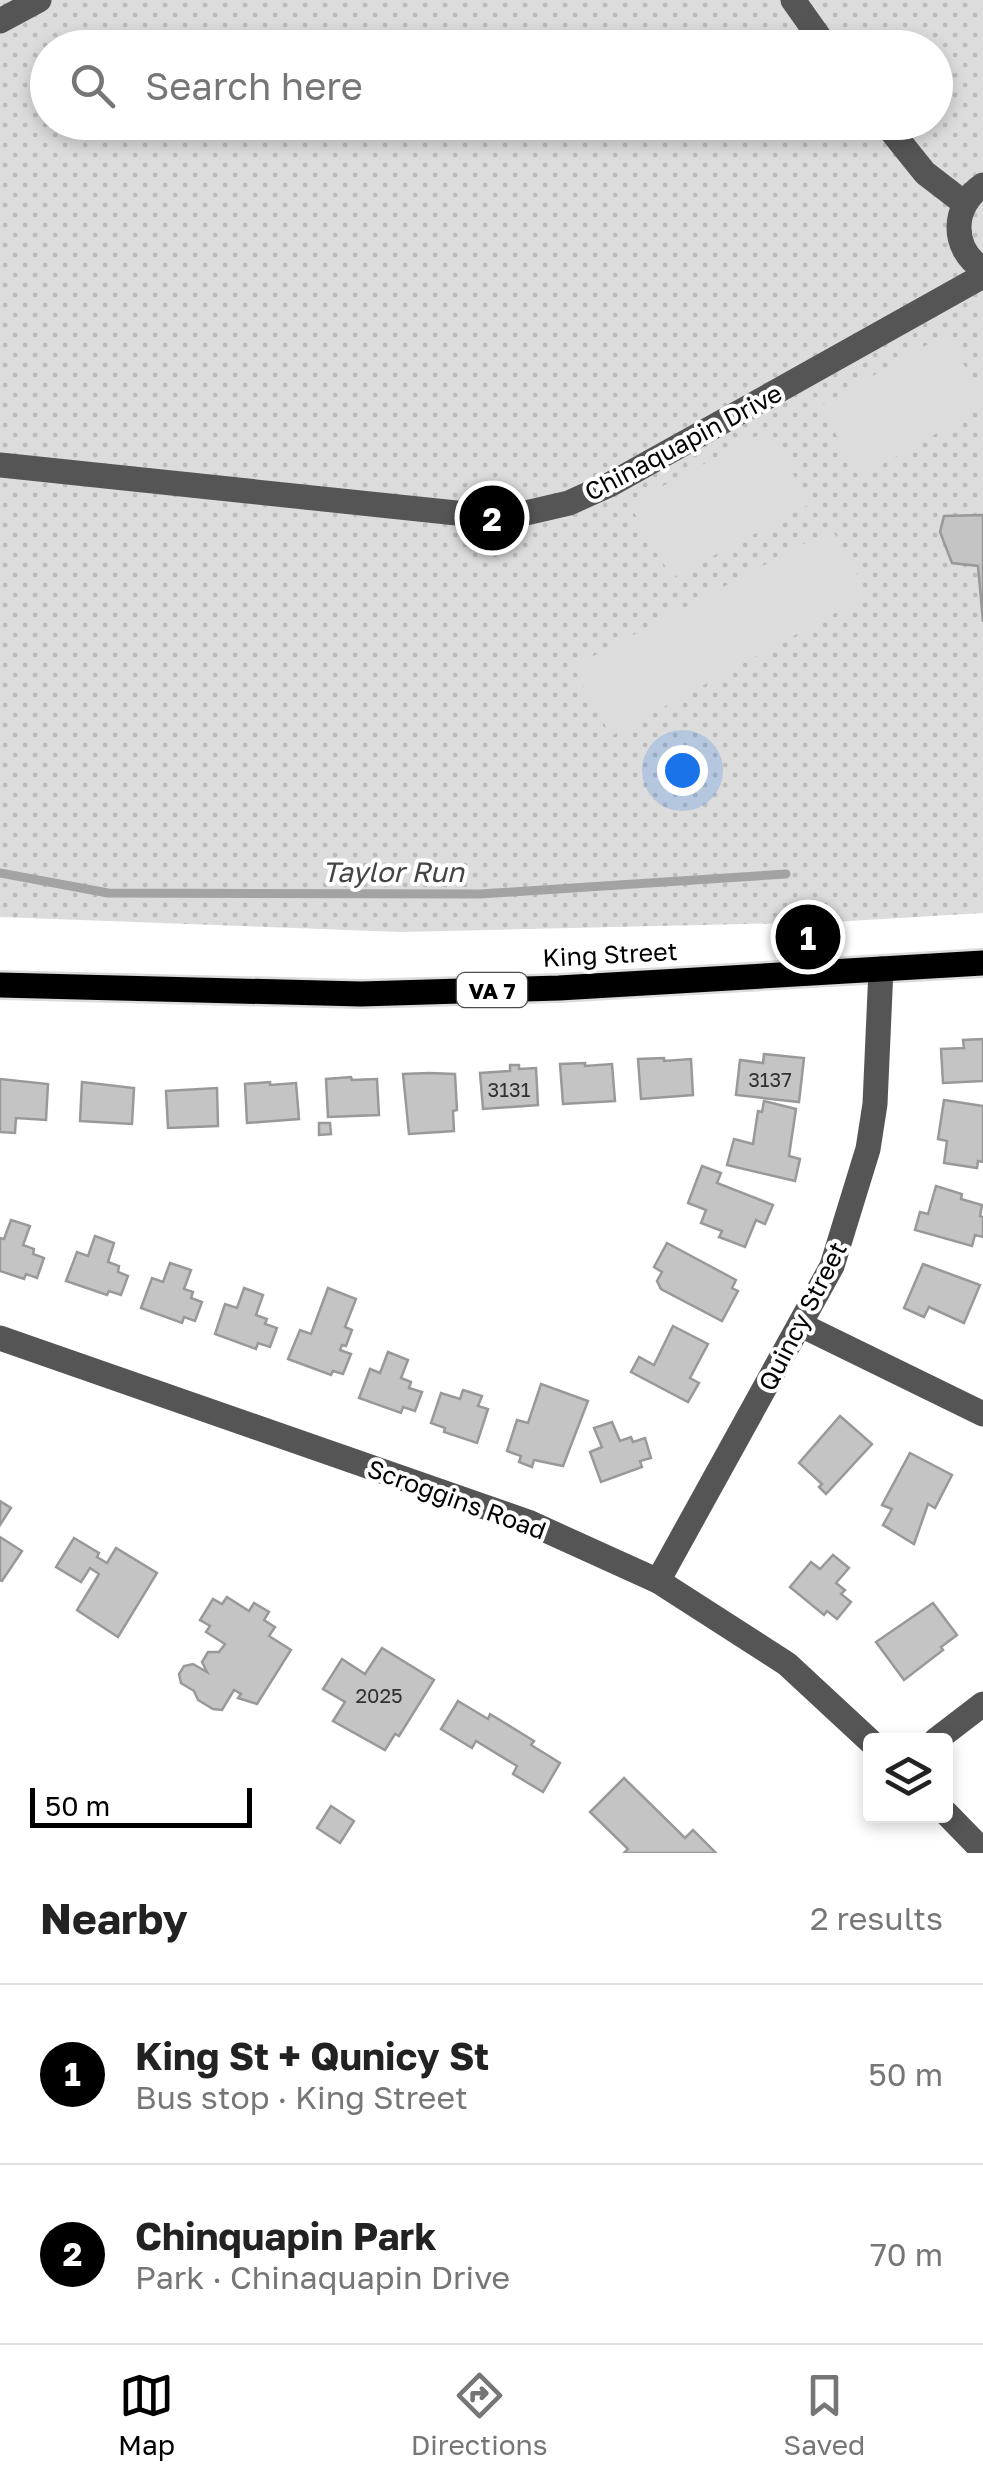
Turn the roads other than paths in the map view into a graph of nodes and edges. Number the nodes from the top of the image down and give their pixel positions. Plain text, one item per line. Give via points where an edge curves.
1 (40, 0) edge
2 (793, 0) edge
3 (0, 21) edge
4 (815, 30) edge
5 (898, 140) edge
6 (974, 195) edge
7 (983, 272) edge
8 (0, 465) edge
9 (983, 962) edge
10 (881, 969) junction
11 (0, 985) edge
12 (801, 1324) junction
13 (0, 1338) edge
14 (983, 1414) edge
15 (658, 1580) junction
16 (983, 1704) edge
17 (945, 1733) edge
18 (863, 1735) edge
19 (953, 1820) edge
20 (983, 1851) edge

1 - 3 street
2 - 4 street
5 - 6 street, Chinaquapin Drive via 925,173
6 - 7 street, Chinaquapin Drive via 959,216 960,242
7 - 8 street, Chinaquapin Drive via 611,484 570,503 504,518
9 - 10 main road, King Street / VA 7
10 - 11 main road, King Street / VA 7 via 360,994
10 - 12 street, Quincy Street via 868,1150 832,1266
12 - 14 street
12 - 15 street, Quincy Street
13 - 15 street, Scroggins Road via 528,1522
15 - 18 street, Scroggins Road via 787,1664
16 - 17 street
19 - 20 street

